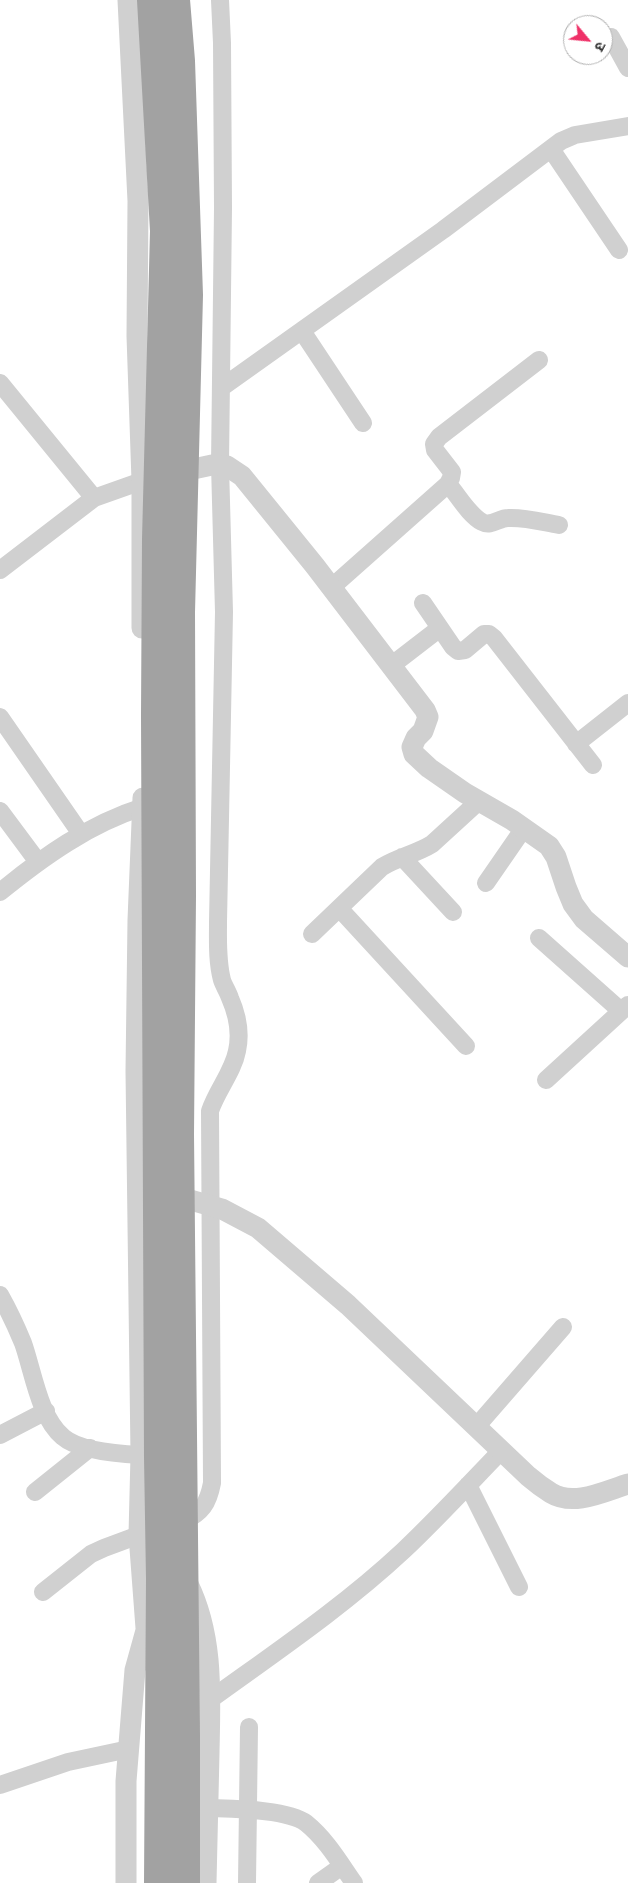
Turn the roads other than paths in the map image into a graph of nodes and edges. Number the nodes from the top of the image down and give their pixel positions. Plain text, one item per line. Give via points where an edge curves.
1 (128, 0) edge
2 (151, 0) edge
3 (176, 0) edge
4 (220, 0) edge
5 (613, 41) edge
6 (628, 68) edge
7 (628, 126) edge
8 (551, 149) junction
9 (619, 250) dead end
10 (302, 330) junction
11 (540, 360) dead end
12 (0, 383) edge
13 (221, 388) junction
14 (363, 423) dead end
15 (220, 465) junction
16 (161, 476) junction
17 (448, 484) junction
18 (94, 498) junction
19 (559, 525) dead end
20 (0, 570) edge
21 (332, 587) junction
22 (423, 603) dead end
23 (440, 628) junction
24 (392, 666) junction
25 (628, 703) edge
26 (0, 717) edge
27 (576, 744) junction
28 (592, 765) dead end
29 (479, 801) junction
30 (142, 807) junction
31 (0, 811) edge
32 (524, 828) junction
33 (81, 834) junction
34 (402, 856) junction
35 (38, 862) junction
36 (486, 883) dead end
37 (0, 892) edge
38 (339, 908) junction
39 (453, 912) dead end
40 (312, 934) dead end
41 (539, 938) dead end
42 (628, 957) edge
43 (625, 1008) edge
44 (466, 1046) dead end
45 (546, 1080) dead end
46 (180, 1197) junction
47 (210, 1205) junction
48 (0, 1295) edge
49 (563, 1327) dead end
50 (46, 1411) junction
51 (476, 1426) junction
52 (0, 1435) edge
53 (90, 1448) junction
54 (501, 1451) junction
55 (140, 1456) junction
56 (628, 1484) edge
57 (468, 1485) junction
58 (35, 1492) dead end
59 (183, 1522) junction
60 (139, 1535) junction
61 (172, 1577) junction
62 (519, 1587) dead end
63 (43, 1592) dead end
64 (146, 1628) junction
65 (210, 1699) junction
66 (249, 1727) dead end
67 (129, 1749) junction
68 (0, 1785) edge
69 (208, 1808) junction
70 (249, 1810) junction
71 (342, 1866) junction
72 (126, 1883) edge
73 (158, 1883) edge
74 (186, 1883) edge
75 (206, 1883) edge
76 (247, 1883) edge
77 (318, 1883) edge
78 (354, 1883) edge

1 - 16 street via 138,201 138,336
2 - 16 highway via 164,231
3 - 16 highway via 181,61 188,295
4 - 13 street
5 - 6 street
7 - 8 street via 575,135
8 - 9 street
8 - 10 street
10 - 13 street
10 - 14 street
11 - 17 street via 439,437 434,444 435,450 452,472
12 - 18 street
13 - 15 street
15 - 16 street
15 - 21 street via 242,476
15 - 47 street via 224,612 218,931 222,981 237,1015 238,1049 210,1111
16 - 18 street
16 - 30 street
16 - 46 highway via 181,612
16 - 61 highway via 155,716 158,1457
17 - 19 street via 482,522 524,518
17 - 21 street
18 - 20 street
21 - 24 street
22 - 23 street
23 - 24 street
23 - 27 street via 458,651 484,634 494,638
24 - 29 street via 428,717 412,747 414,754 429,768
25 - 27 street
26 - 33 street
27 - 28 street
29 - 32 street
29 - 34 street via 432,844
30 - 33 street
30 - 55 street via 136,1071
31 - 35 street
32 - 36 street
32 - 42 street via 549,846 573,904 584,919
33 - 35 street
34 - 38 street via 382,867
34 - 39 street
35 - 37 street
38 - 40 street
38 - 44 street
41 - 43 street
43 - 45 street
46 - 47 street
46 - 59 highway
47 - 51 street via 258,1228 274,1240
47 - 59 street via 212,1483 209,1498 201,1511
48 - 50 street via 12,1317
49 - 51 street
50 - 52 street
50 - 53 street via 63,1437
51 - 54 street
53 - 55 street
53 - 58 street
54 - 56 street via 552,1494 568,1499
54 - 57 street
55 - 60 street
57 - 62 street
57 - 65 street via 363,1585
59 - 61 highway
60 - 63 street via 91,1554
60 - 64 street
61 - 64 street
61 - 65 street via 195,1598 208,1655
61 - 73 highway via 158,1741
61 - 74 highway via 186,1737
64 - 67 street via 135,1670
65 - 69 street
66 - 70 street
67 - 68 street via 68,1762
67 - 72 street
69 - 70 street
69 - 75 street
70 - 71 street via 304,1822
70 - 76 street
71 - 77 street
71 - 78 street

